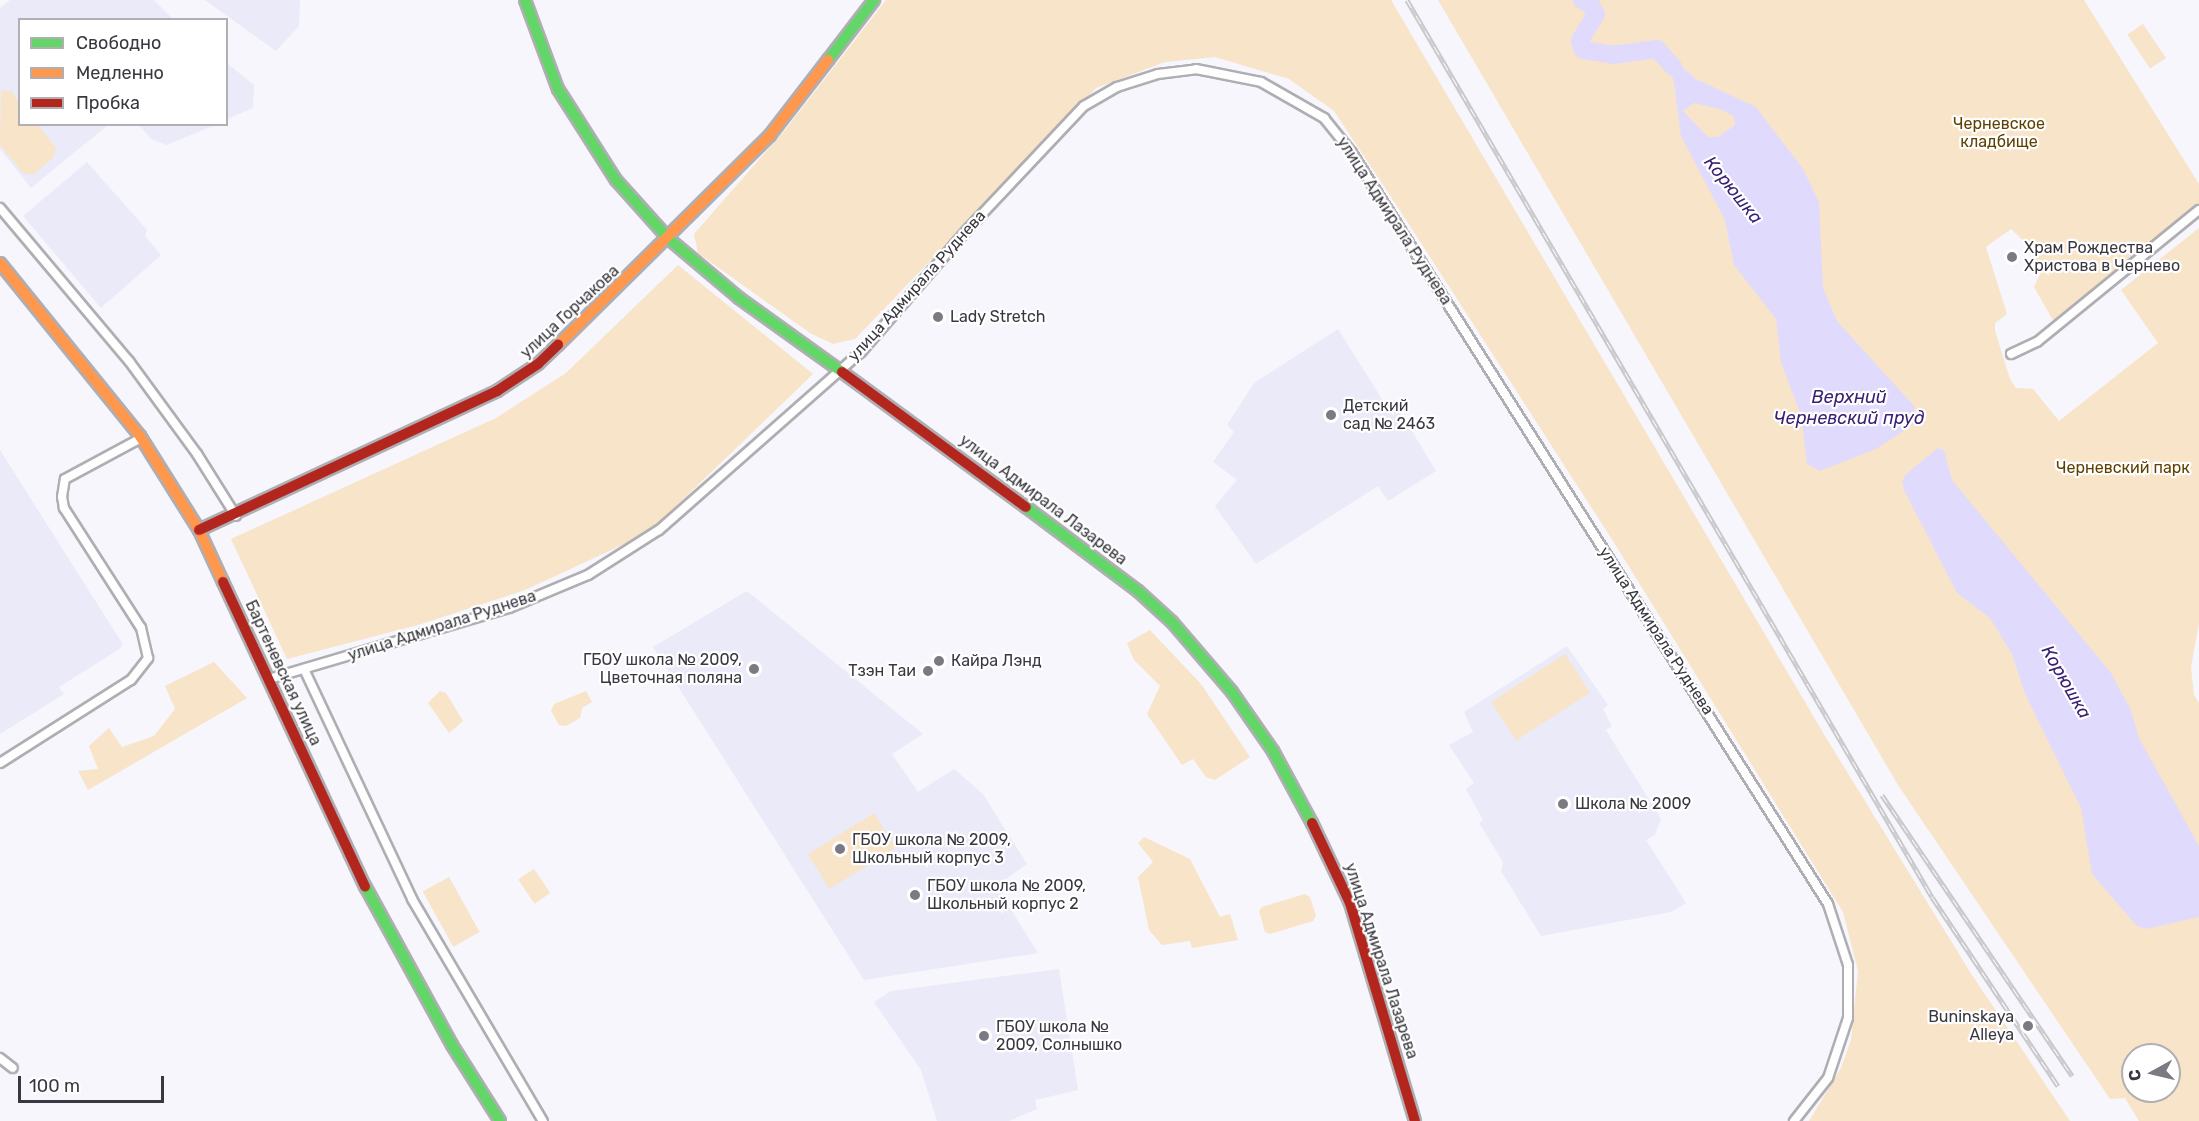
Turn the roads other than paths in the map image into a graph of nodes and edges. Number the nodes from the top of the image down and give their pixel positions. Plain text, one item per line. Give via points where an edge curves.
1 (525, 0) edge
2 (874, 0) edge
3 (0, 208) edge
4 (2199, 210) edge
5 (669, 239) junction
6 (0, 263) edge
7 (2011, 354) dead end
8 (841, 370) junction
9 (141, 438) junction
10 (236, 516) junction
11 (199, 530) junction
12 (304, 669) junction
13 (269, 679) junction
14 (0, 763) edge
15 (0, 1058) edge
16 (13, 1068) dead end
17 (500, 1121) edge
18 (543, 1121) edge
19 (1415, 1121) edge
20 (1794, 1121) edge

1 - 5 street, улица Адмирала Лазарева via 558,89 615,180
2 - 5 street, улица Горчакова via 803,97
3 - 10 street via 129,361 197,454
4 - 7 street via 2037,342
5 - 8 street, улица Адмирала Лазарева via 739,298
5 - 10 street, улица Горчакова via 521,377 426,427
6 - 9 street, Бартеневская улица
8 - 12 street, улица Адмирала Руднева via 659,530 588,575 509,608
8 - 19 street, улица Адмирала Лазарева via 1138,591 1172,622 1246,710 1273,751 1350,903
8 - 20 street, улица Адмирала Руднева via 1048,141 1103,93 1158,74 1196,69 1261,81 1323,118 1339,134 1383,200 1828,904 1848,965 1848,1018 1828,1078
9 - 11 street, Бартеневская улица
9 - 14 street via 65,479 62,497 64,508 141,628 148,658 131,680
10 - 11 street, улица Горчакова
11 - 13 street, Бартеневская улица
12 - 13 street, улица Адмирала Руднева
12 - 18 street via 412,899
13 - 17 street, Бартеневская улица via 380,917
15 - 16 street

